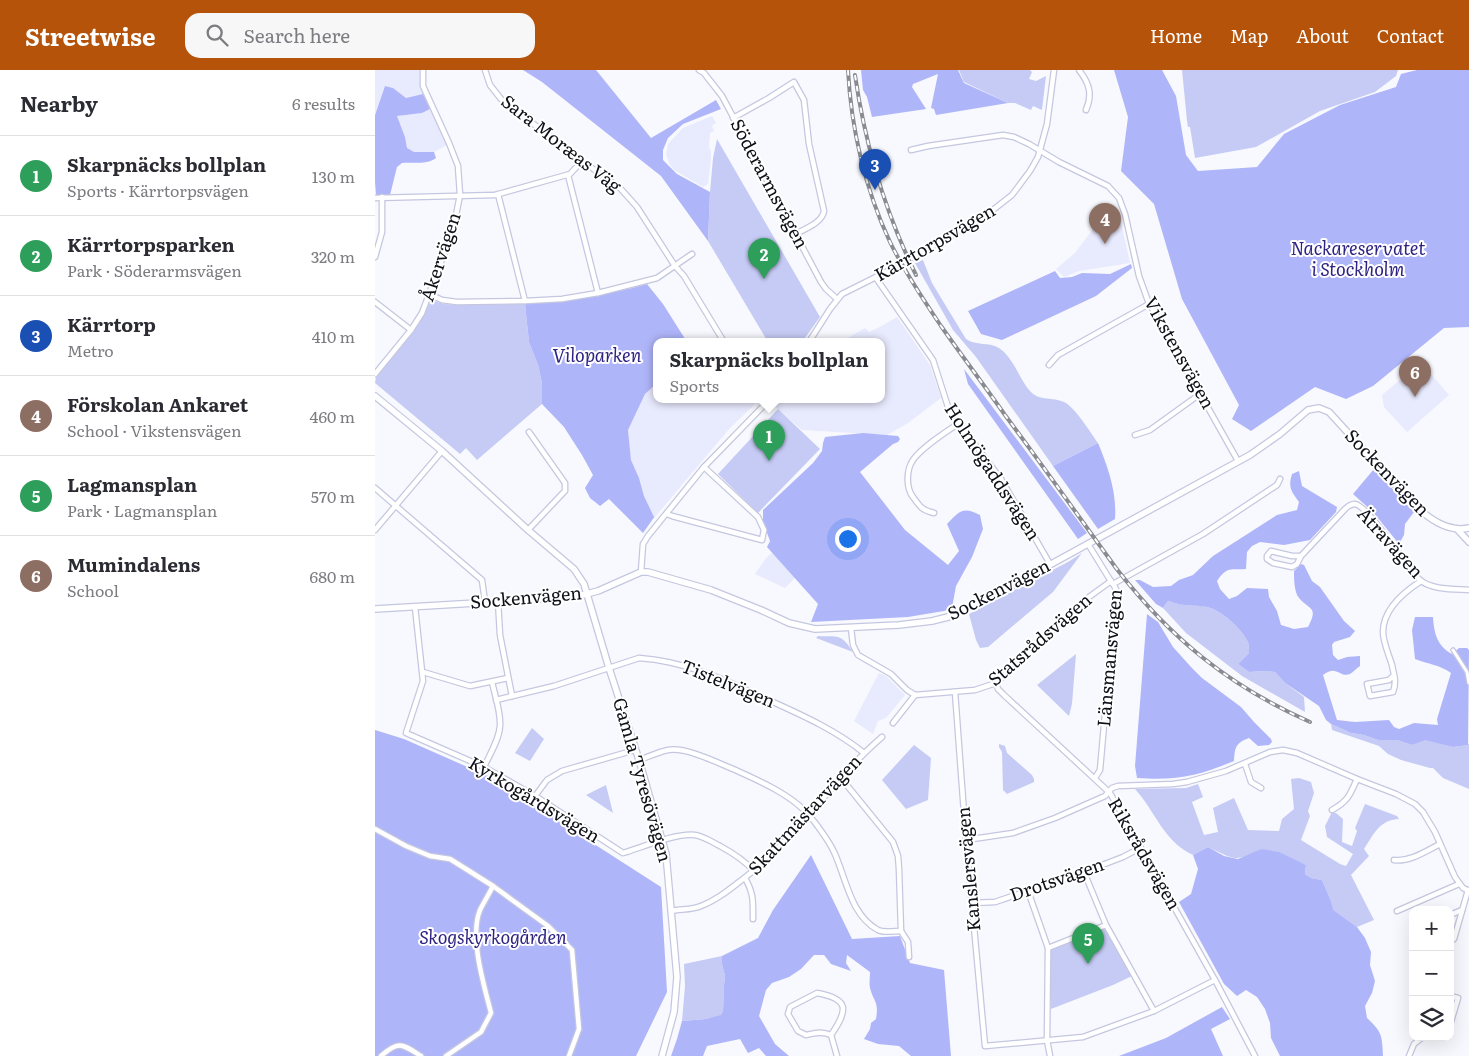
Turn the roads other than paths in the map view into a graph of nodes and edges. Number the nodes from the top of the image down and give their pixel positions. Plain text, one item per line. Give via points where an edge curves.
1 (423, 70) edge
2 (485, 70) edge
3 (699, 70) edge
4 (1054, 70) edge
5 (1079, 70) edge
6 (1086, 110) dead end
7 (733, 118) junction
8 (1040, 149) junction
9 (911, 150) dead end
10 (582, 161) junction
11 (568, 175) junction
12 (498, 194) junction
13 (460, 195) junction
14 (375, 198) edge
15 (382, 198) junction
16 (797, 234) junction
17 (692, 254) dead end
18 (375, 257) edge
19 (675, 266) junction
20 (876, 278) junction
21 (598, 293) junction
22 (429, 294) junction
23 (837, 299) junction
24 (525, 301) junction
25 (375, 302) edge
26 (1149, 304) junction
27 (411, 330) junction
28 (722, 338) edge
29 (812, 338) edge
30 (1049, 365) dead end
31 (375, 374) edge
32 (1200, 394) junction
33 (375, 396) edge
34 (764, 405) edge
35 (959, 423) junction
36 (529, 432) dead end
37 (1135, 435) dead end
38 (442, 451) junction
39 (1238, 462) junction
40 (704, 467) junction
41 (1280, 479) dead end
42 (375, 488) edge
43 (395, 505) junction
44 (934, 513) dead end
45 (667, 514) junction
46 (1457, 529) junction
47 (1468, 529) edge
48 (375, 530) edge
49 (528, 530) junction
50 (1468, 541) edge
51 (1088, 544) junction
52 (1301, 556) junction
53 (1049, 564) junction
54 (641, 572) junction
55 (1421, 581) junction
56 (1112, 582) junction
57 (1469, 590) edge
58 (587, 594) junction
59 (498, 601) junction
60 (485, 602) junction
61 (415, 607) junction
62 (375, 609) edge
63 (851, 628) junction
64 (1453, 650) dead end
65 (609, 668) junction
66 (423, 672) junction
67 (1394, 675) junction
68 (509, 678) junction
69 (492, 682) junction
70 (996, 682) junction
71 (1469, 683) edge
72 (955, 692) junction
73 (915, 695) junction
74 (512, 696) junction
75 (496, 700) junction
76 (893, 723) dead end
77 (882, 737) dead end
78 (635, 750) junction
79 (863, 753) junction
80 (639, 760) junction
81 (1245, 764) junction
82 (485, 767) junction
83 (841, 778) junction
84 (1095, 778) junction
85 (1357, 779) junction
86 (1261, 788) dead end
87 (1109, 792) junction
88 (535, 796) junction
89 (1332, 810) dead end
90 (808, 815) junction
91 (375, 829) edge
92 (966, 840) junction
93 (663, 841) junction
94 (1440, 844) junction
95 (1140, 848) junction
96 (1394, 860) dead end
97 (754, 871) junction
98 (1084, 872) junction
99 (745, 878) junction
100 (1459, 884) junction
101 (493, 886) junction
102 (1468, 890) edge
103 (1028, 891) junction
104 (972, 903) junction
105 (1462, 910) junction
106 (671, 911) junction
107 (1397, 911) dead end
108 (1454, 913) edge
109 (753, 920) dead end
110 (1106, 925) junction
111 (901, 931) junction
112 (1454, 939) edge
113 (1048, 948) junction
114 (909, 957) dead end
115 (1215, 980) junction
116 (1454, 997) edge
117 (1154, 1011) junction
118 (1454, 1012) edge
119 (831, 1035) junction
120 (1047, 1040) junction
121 (1418, 1041) edge
122 (381, 1056) edge
123 (421, 1056) edge
124 (446, 1056) edge
125 (569, 1056) edge
126 (662, 1056) edge
127 (837, 1056) edge
128 (1050, 1056) edge
129 (1255, 1056) edge
130 (1409, 1056) edge

1 - 13 street, Åkervägen via 423,86 458,166
2 - 10 street, Sara Moræas Väg via 490,85 501,99
3 - 7 street, Söderarmsvägen via 722,96
4 - 8 street, Kärrtorpsvägen via 1047,124
5 - 6 street via 1088,84 1090,101
7 - 16 street, Söderarmsvägen
7 - 16 street via 794,82 803,100 809,144 824,208 822,218
8 - 9 street, Vikstensvägen via 1003,134
8 - 20 street, Kärrtorpsvägen via 1030,171 1007,200
8 - 26 street, Vikstensvägen via 1108,186 1119,198
10 - 11 street
10 - 19 street, Sara Moræas Väg via 620,188 637,207
11 - 12 street
11 - 21 street
12 - 13 street
12 - 24 street
13 - 15 street
13 - 22 street, Åkervägen via 453,230
14 - 15 street
15 - 18 street via 382,232
16 - 23 street, Söderarmsvägen via 821,282
17 - 19 street
19 - 21 street via 657,278
19 - 28 street, Sara Moræas Väg
20 - 23 street, Kärrtorpsvägen
20 - 35 street, Holmögaddsvägen via 933,360 949,410
21 - 24 street
22 - 24 street via 455,301
22 - 27 street, Åkervägen
23 - 29 street, Kärrtorpsvägen
25 - 27 street
26 - 30 street via 1058,356
26 - 32 street, Vikstensvägen
27 - 31 street, Åkervägen
32 - 37 street via 1150,430
32 - 39 street, Vikstensvägen
33 - 38 street, Gamla Tyresövägen
34 - 40 street
35 - 44 street via 921,452 910,466 907,478 911,495 923,510
35 - 53 street, Holmögaddsvägen via 1001,479
36 - 49 street via 565,486 563,494
38 - 43 street
38 - 49 street, Gamla Tyresövägen
39 - 46 street, Sockenvägen via 1280,434 1307,410 1319,408 1329,412 1424,515
39 - 51 street, Sockenvägen
40 - 45 street
40 - 45 street via 758,517 764,530 762,540
41 - 56 street, Länsmansvägen via 1277,485 1203,534
42 - 43 street
43 - 48 street
43 - 60 street via 482,580
45 - 54 street via 643,544
46 - 47 street, Sockenvägen
46 - 50 street, Sockenvägen
47 - 50 street
49 - 58 street, Gamla Tyresövägen via 574,569
51 - 53 street, Sockenvägen
51 - 56 street
52 - 52 street, Ätravägen via 1271,551 1267,559 1292,567
52 - 55 street, Ätravägen via 1345,509 1355,504 1371,518
53 - 63 street, Sockenvägen via 993,596 943,619
54 - 58 street, Sockenvägen
54 - 63 street, Sockenvägen via 711,590 797,626
55 - 57 street, Ätravägen via 1442,589
55 - 67 street via 1412,586 1385,617 1383,632
56 - 70 street, Statsrådsvägen via 1089,597
56 - 84 street, Länsmansvägen via 1116,589 1110,667 1100,770
58 - 59 street, Sockenvägen
58 - 65 street, Gamla Tyresövägen
59 - 60 street, Sockenvägen
59 - 68 street
60 - 61 street, Sockenvägen
61 - 62 street, Sockenvägen
61 - 66 street
63 - 73 street via 858,655 891,674
64 - 71 street via 1467,672
65 - 74 street, Tistelvägen
65 - 78 street, Gamla Tyresövägen
65 - 79 street, Tistelvägen via 639,658 697,669 793,711 849,741
66 - 69 street via 470,686
66 - 82 street, Kyrkogårdsvägen via 423,681 405,734
67 - 67 street via 1396,684 1393,692 1371,696 1367,684 1389,680
68 - 69 street
68 - 74 street
69 - 75 street
70 - 72 street, Statsrådsvägen via 975,690
70 - 84 street, Riksrådsvägen via 1004,695
72 - 73 street, Statsrådsvägen
72 - 92 street, Kanslersvägen
73 - 76 street
74 - 75 street, Tistelvägen
75 - 82 street via 500,727
77 - 79 street, Skattmästarvägen
78 - 80 street, Gamla Tyresövägen
78 - 88 street via 562,771 547,780
79 - 83 street, Skattmästarvägen
80 - 90 street via 668,750 704,757 780,792
80 - 93 street, Gamla Tyresövägen
81 - 85 street via 1270,752 1283,750
81 - 86 street via 1251,782
81 - 87 street via 1187,782 1118,786
82 - 88 street, Kyrkogårdsvägen
83 - 90 street, Skattmästarvägen
83 - 111 street via 893,842 898,856
84 - 87 street, Riksrådsvägen
85 - 89 street via 1349,797
85 - 94 street via 1415,804 1429,820
87 - 92 street via 1055,818 1013,833
87 - 95 street, Riksrådsvägen
88 - 93 street, Kyrkogårdsvägen via 623,853
90 - 97 street, Skattmästarvägen
90 - 111 street via 833,850 849,894 863,916 882,931
91 - 101 street via 406,846 449,860
92 - 104 street, Kanslersvägen
93 - 97 street, Kyrkogårdsvägen via 696,835 744,860
93 - 106 street, Gamla Tyresövägen
94 - 96 street via 1401,861
94 - 100 street
95 - 98 street, Drotsvägen
95 - 115 street, Riksrådsvägen
97 - 99 street, Skattmästarvägen
98 - 103 street, Drotsvägen
98 - 110 street
99 - 106 street, Skattmästarvägen via 700,906
99 - 109 street via 752,890
100 - 102 street
100 - 107 street
101 - 124 street via 480,911 477,931 479,960 491,1013 481,1032
101 - 125 street via 548,926 572,950 579,1029
102 - 105 street
103 - 104 street, Drotsvägen via 995,902
103 - 113 street
104 - 120 street, Kanslersvägen via 985,1046
105 - 108 street
105 - 112 street
106 - 126 street, Gamla Tyresövägen via 677,993
110 - 113 street
110 - 117 street
111 - 114 street via 908,942
113 - 120 street
115 - 117 street
115 - 129 street, Riksrådsvägen
116 - 118 street via 1458,998
117 - 120 street via 1083,1037
119 - 119 street via 843,1013 837,999 817,993 790,1008 788,1014 798,1031 806,1035 818,1032
119 - 127 street
120 - 128 street
121 - 130 street
122 - 123 street via 398,1045 406,1046

